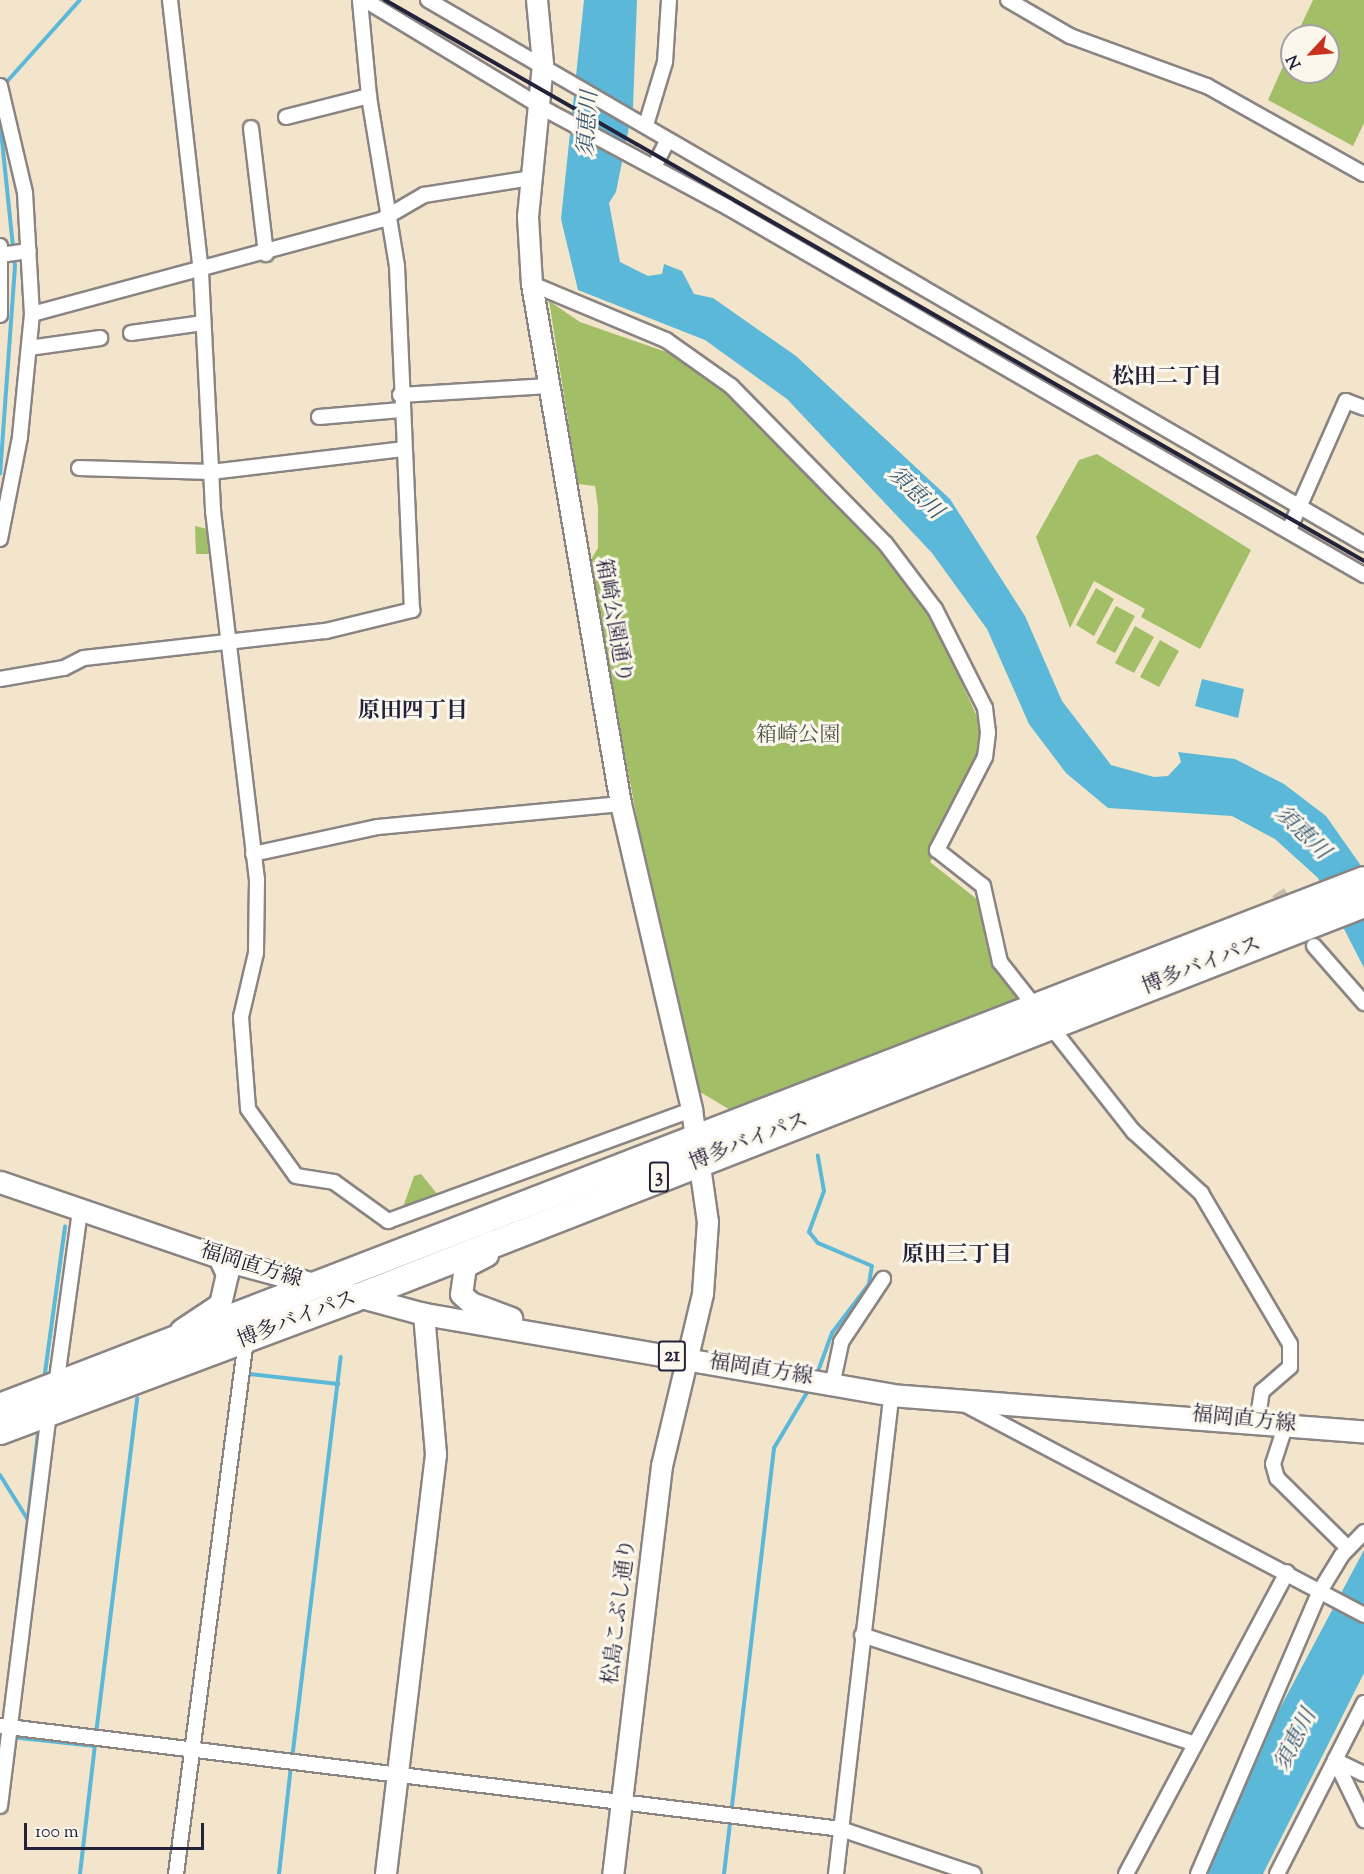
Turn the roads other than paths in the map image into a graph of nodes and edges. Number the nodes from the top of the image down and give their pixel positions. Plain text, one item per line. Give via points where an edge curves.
1 (170, 0) edge
2 (360, 0) edge
3 (365, 0) edge
4 (428, 0) edge
5 (537, 0) edge
6 (669, 0) edge
7 (1008, 0) edge
8 (549, 68) junction
9 (0, 86) edge
10 (369, 96) junction
11 (546, 109) junction
12 (286, 117) dead end
13 (645, 125) junction
14 (251, 128) dead end
15 (668, 140) junction
16 (654, 167) junction
17 (1364, 174) edge
18 (531, 178) junction
19 (391, 210) junction
20 (25, 251) junction
21 (2, 252) edge
22 (266, 254) junction
23 (201, 272) junction
24 (532, 284) junction
25 (32, 314) junction
26 (0, 315) edge
27 (203, 323) junction
28 (132, 333) dead end
29 (100, 338) dead end
30 (29, 348) junction
31 (549, 386) junction
32 (400, 395) junction
33 (1364, 408) edge
34 (400, 410) junction
35 (319, 417) dead end
36 (403, 449) junction
37 (79, 468) dead end
38 (211, 472) junction
39 (1299, 506) junction
40 (1289, 530) junction
41 (0, 539) edge
42 (1364, 544) edge
43 (1364, 575) edge
44 (228, 643) junction
45 (0, 679) edge
46 (621, 804) junction
47 (253, 854) junction
48 (1364, 880) edge
49 (1364, 904) edge
50 (1311, 912) junction
51 (1314, 946) tunnel mouth
52 (1364, 1003) edge
53 (1040, 1016) junction
54 (692, 1110) junction
55 (697, 1150) junction
56 (0, 1182) edge
57 (615, 1195) junction
58 (80, 1210) junction
59 (219, 1257) junction
60 (883, 1279) dead end
61 (316, 1286) junction
62 (353, 1299) junction
63 (424, 1314) junction
64 (544, 1332) junction
65 (246, 1340) junction
66 (158, 1346) junction
67 (688, 1359) junction
68 (833, 1381) junction
69 (56, 1386) junction
70 (891, 1395) junction
71 (953, 1399) junction
72 (0, 1407) edge
73 (49, 1413) junction
74 (1257, 1422) junction
75 (1286, 1424) junction
76 (0, 1431) edge
77 (1364, 1431) edge
78 (1364, 1532) edge
79 (1348, 1548) junction
80 (1287, 1572) junction
81 (1327, 1594) junction
82 (1364, 1615) edge
83 (862, 1635) junction
84 (1364, 1702) edge
85 (5, 1727) edge
86 (1195, 1744) junction
87 (195, 1750) junction
88 (1335, 1760) junction
89 (398, 1774) junction
90 (1364, 1774) edge
91 (621, 1802) junction
92 (0, 1806) edge
93 (1364, 1820) edge
94 (841, 1829) junction
95 (176, 1874) edge
96 (386, 1874) edge
97 (613, 1874) edge
98 (836, 1874) edge
99 (974, 1874) edge
100 (1126, 1874) edge
101 (1198, 1874) edge
102 (1277, 1874) edge

1 - 23 street
2 - 10 street
3 - 11 street
4 - 8 street
5 - 8 street, 箱崎公園通り
6 - 13 street via 665,62
7 - 17 street via 1070,36 1207,86
8 - 11 street, 箱崎公園通り
8 - 13 street
9 - 20 street via 18,149
10 - 12 street
10 - 19 street
11 - 16 street
11 - 18 street, 箱崎公園通り
13 - 15 street
14 - 22 street
15 - 16 street
15 - 39 street
16 - 40 street
18 - 19 street via 424,195
18 - 24 street, 箱崎公園通り
19 - 22 street via 381,220
19 - 32 street
20 - 21 street
20 - 25 street
21 - 26 street
22 - 23 street
23 - 25 street
23 - 27 street
24 - 31 street, 箱崎公園通り
24 - 53 street via 666,340 731,386 914,576 985,708 988,734 985,757 937,850 983,886 1000,962
25 - 30 street
27 - 28 street
27 - 38 street
29 - 30 street
30 - 41 street via 20,437
31 - 32 street
31 - 46 street, 箱崎公園通り
32 - 34 street
33 - 39 street via 1346,401
34 - 35 street
34 - 36 street
36 - 38 street
36 - 44 street via 412,610 326,631
37 - 38 street
38 - 44 street
39 - 40 street
39 - 42 street
40 - 43 street
44 - 45 street via 84,658 64,668
44 - 47 street
46 - 47 street via 378,827
46 - 54 street, 箱崎公園通り
47 - 54 street via 256,953 241,1017 245,1089 248,1109 296,1176 334,1182 388,1221
48 - 50 highway, 博多バイパス / 3
49 - 50 highway, 博多バイパス / 3
50 - 53 highway, 博多バイパス / 3
51 - 52 street
53 - 55 highway, 博多バイパス / 3
53 - 74 street via 1134,1132 1201,1192 1290,1344 1290,1367 1262,1391
54 - 55 street, 箱崎公園通り
55 - 57 highway, 博多バイパス / 3
55 - 61 highway, 博多バイパス / 3
55 - 67 street, 松島こぶし通り via 708,1253
56 - 58 main road, 福岡直方線 / 21
57 - 62 highway, 博多バイパス / 3
57 - 64 main road via 465,1266 459,1287 465,1299
58 - 59 main road, 福岡直方線 / 21
58 - 69 street
59 - 61 main road, 福岡直方線 / 21
59 - 66 main road via 227,1274 220,1304
60 - 68 street via 841,1342
61 - 62 main road, 福岡直方線 / 21
61 - 66 highway, 博多バイパス / 3
62 - 63 main road, 福岡直方線 / 21
62 - 65 highway, 博多バイパス / 3
63 - 64 main road, 福岡直方線 / 21
63 - 89 street via 436,1454
64 - 67 main road, 福岡直方線 / 21
65 - 73 highway, 博多バイパス / 3
65 - 87 street
66 - 69 highway, 博多バイパス / 3
67 - 68 main road, 福岡直方線 / 21
67 - 91 street, 松島こぶし通り via 662,1466
68 - 70 main road, 福岡直方線 / 21
69 - 72 highway, 博多バイパス / 3
70 - 71 main road, 福岡直方線 / 21
70 - 83 street
71 - 74 main road, 福岡直方線 / 21
71 - 80 street
73 - 76 highway, 博多バイパス / 3
73 - 85 street
74 - 75 main road, 福岡直方線 / 21
75 - 77 main road, 福岡直方線 / 21
75 - 79 street via 1273,1464 1277,1478
78 - 79 street
79 - 81 street
80 - 81 street
80 - 86 street
81 - 82 street
81 - 101 street
83 - 86 street
83 - 94 street
84 - 88 street
85 - 87 street
85 - 92 street
86 - 100 street
87 - 89 street
87 - 95 street
88 - 90 street
88 - 93 street
88 - 102 street
89 - 91 street
89 - 96 street
91 - 94 street
91 - 97 street, 松島こぶし通り
94 - 98 street
94 - 99 street

